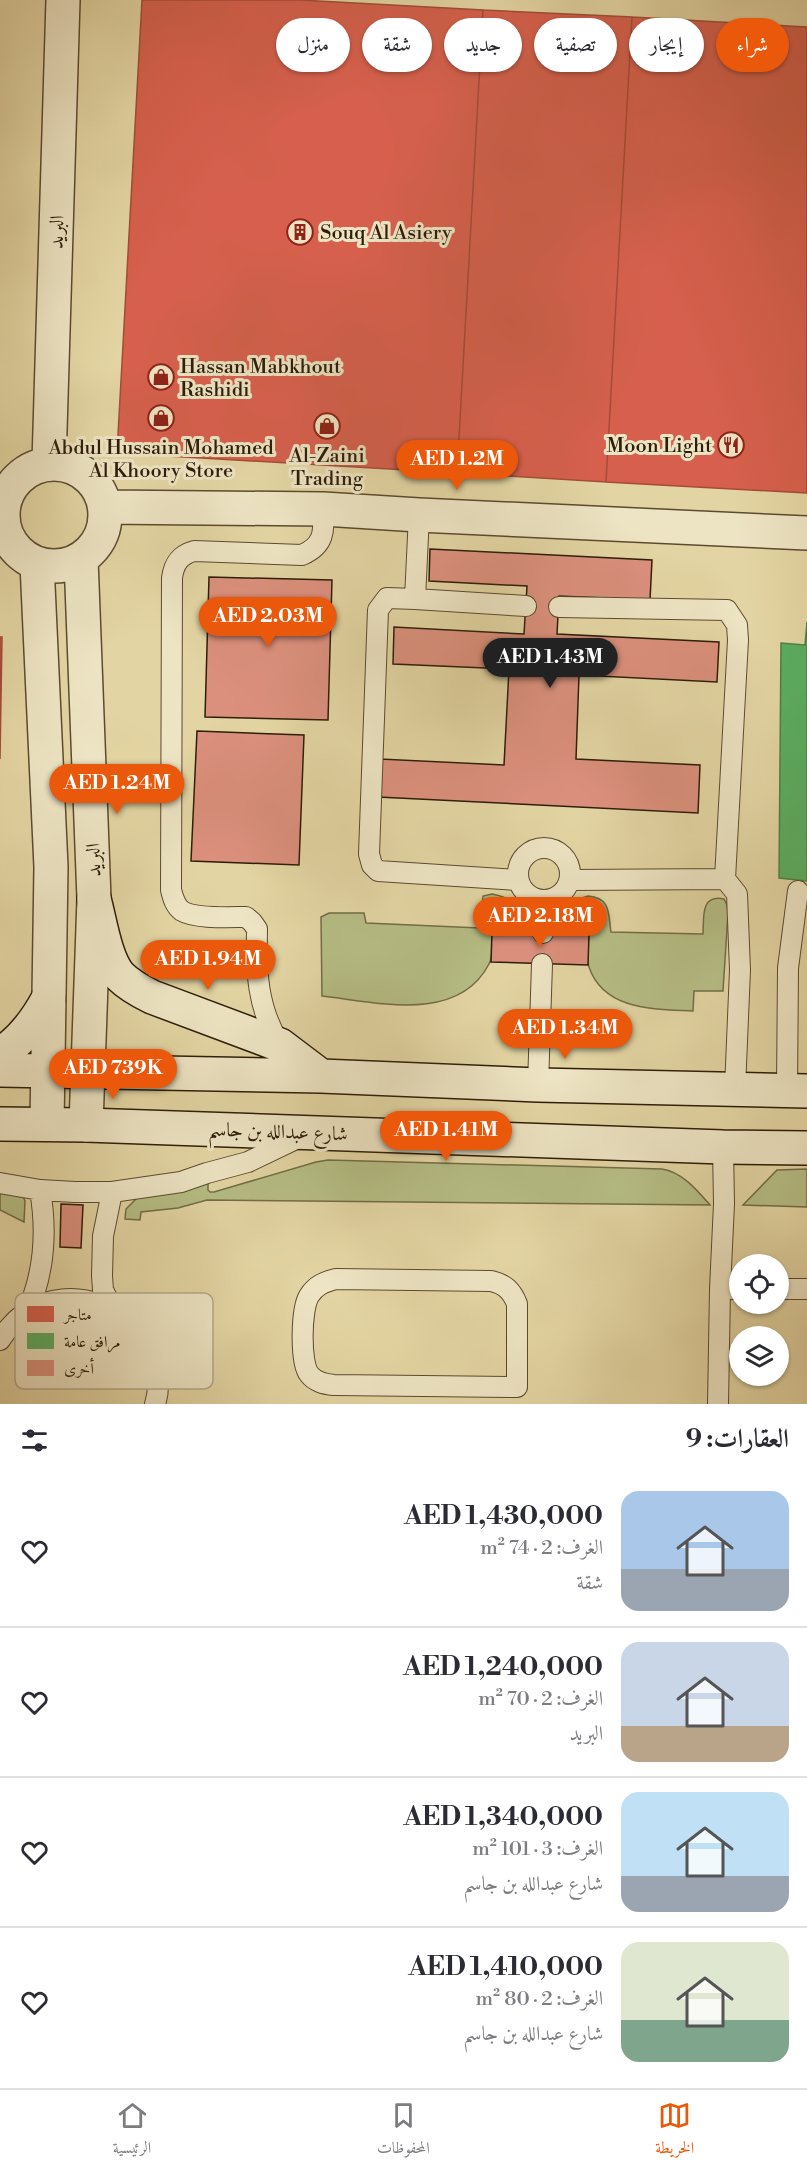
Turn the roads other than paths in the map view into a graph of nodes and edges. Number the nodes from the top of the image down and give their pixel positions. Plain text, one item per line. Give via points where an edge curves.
1 (63, 0) edge
2 (49, 463) junction
3 (105, 507) junction
4 (1, 509) edge
5 (323, 509) junction
6 (419, 515) junction
7 (807, 532) edge
8 (81, 559) junction
9 (37, 564) junction
10 (415, 599) junction
11 (526, 606) dead end
12 (559, 607) dead end
13 (725, 879) junction
14 (518, 880) junction
15 (570, 880) junction
16 (798, 891) dead end
17 (94, 899) junction
18 (544, 901) junction
19 (543, 933) dead end
20 (542, 964) dead end
21 (48, 999) junction
22 (280, 1045) junction
23 (0, 1054) edge
24 (0, 1070) edge
25 (49, 1071) junction
26 (88, 1072) junction
27 (321, 1076) junction
28 (538, 1085) junction
29 (735, 1089) junction
30 (797, 1091) edge
31 (0, 1124) edge
32 (47, 1124) junction
33 (86, 1125) junction
34 (311, 1132) junction
35 (723, 1147) junction
36 (807, 1148) edge
37 (0, 1183) edge
38 (40, 1190) junction
39 (112, 1192) junction
40 (720, 1289) junction
41 (729, 1289) edge
42 (789, 1289) edge
43 (807, 1289) edge
44 (36, 1293) edge
45 (104, 1293) edge
46 (158, 1389) edge
47 (517, 1396) edge
48 (155, 1404) edge
49 (718, 1404) edge

1 - 2 street, البريد
2 - 3 street via 65,464 92,479
2 - 4 street via 32,467 17,477
3 - 5 street
3 - 8 street via 101,537
4 - 9 street via 10,543
5 - 6 street
5 - 22 lane via 320,541 302,555 194,551 178,560 172,578 171,890 182,911 246,917 252,922 256,929 262,1006
6 - 7 street
6 - 10 lane
8 - 9 street via 67,565
8 - 17 street, البريد
9 - 21 street via 51,867
10 - 11 lane
10 - 14 lane via 387,598 378,610 369,854 372,865 378,872
12 - 13 lane via 727,610 737,625
13 - 15 lane
13 - 29 lane via 737,894 740,970
14 - 15 lane via 524,858 544,848 556,850 565,858
14 - 18 lane via 523,891
15 - 18 lane via 565,891
16 - 30 lane via 788,968
17 - 22 street via 110,956 118,974 132,986
17 - 26 street, البريد
18 - 19 lane
20 - 28 lane
21 - 23 street via 24,1035
21 - 25 street
22 - 27 street
24 - 25 street
25 - 26 street
25 - 32 street
26 - 27 street
26 - 33 street, البريد
27 - 28 street
28 - 29 street
29 - 30 street
31 - 32 street, شارع عبدالله بن جاسم
32 - 33 street, شارع عبدالله بن جاسم
33 - 34 street, شارع عبدالله بن جاسم
34 - 35 street, شارع عبدالله بن جاسم
34 - 39 lane via 248,1162 181,1182
35 - 36 street, شارع عبدالله بن جاسم
35 - 40 lane
37 - 38 lane
38 - 39 lane
38 - 44 lane via 43,1244
39 - 45 lane via 103,1236
40 - 41 lane
40 - 49 lane
42 - 43 lane
46 - 48 lane
47 - 47 lane via 324,1384 315,1380 304,1365 306,1302 317,1286 336,1279 500,1283 514,1295 517,1304

